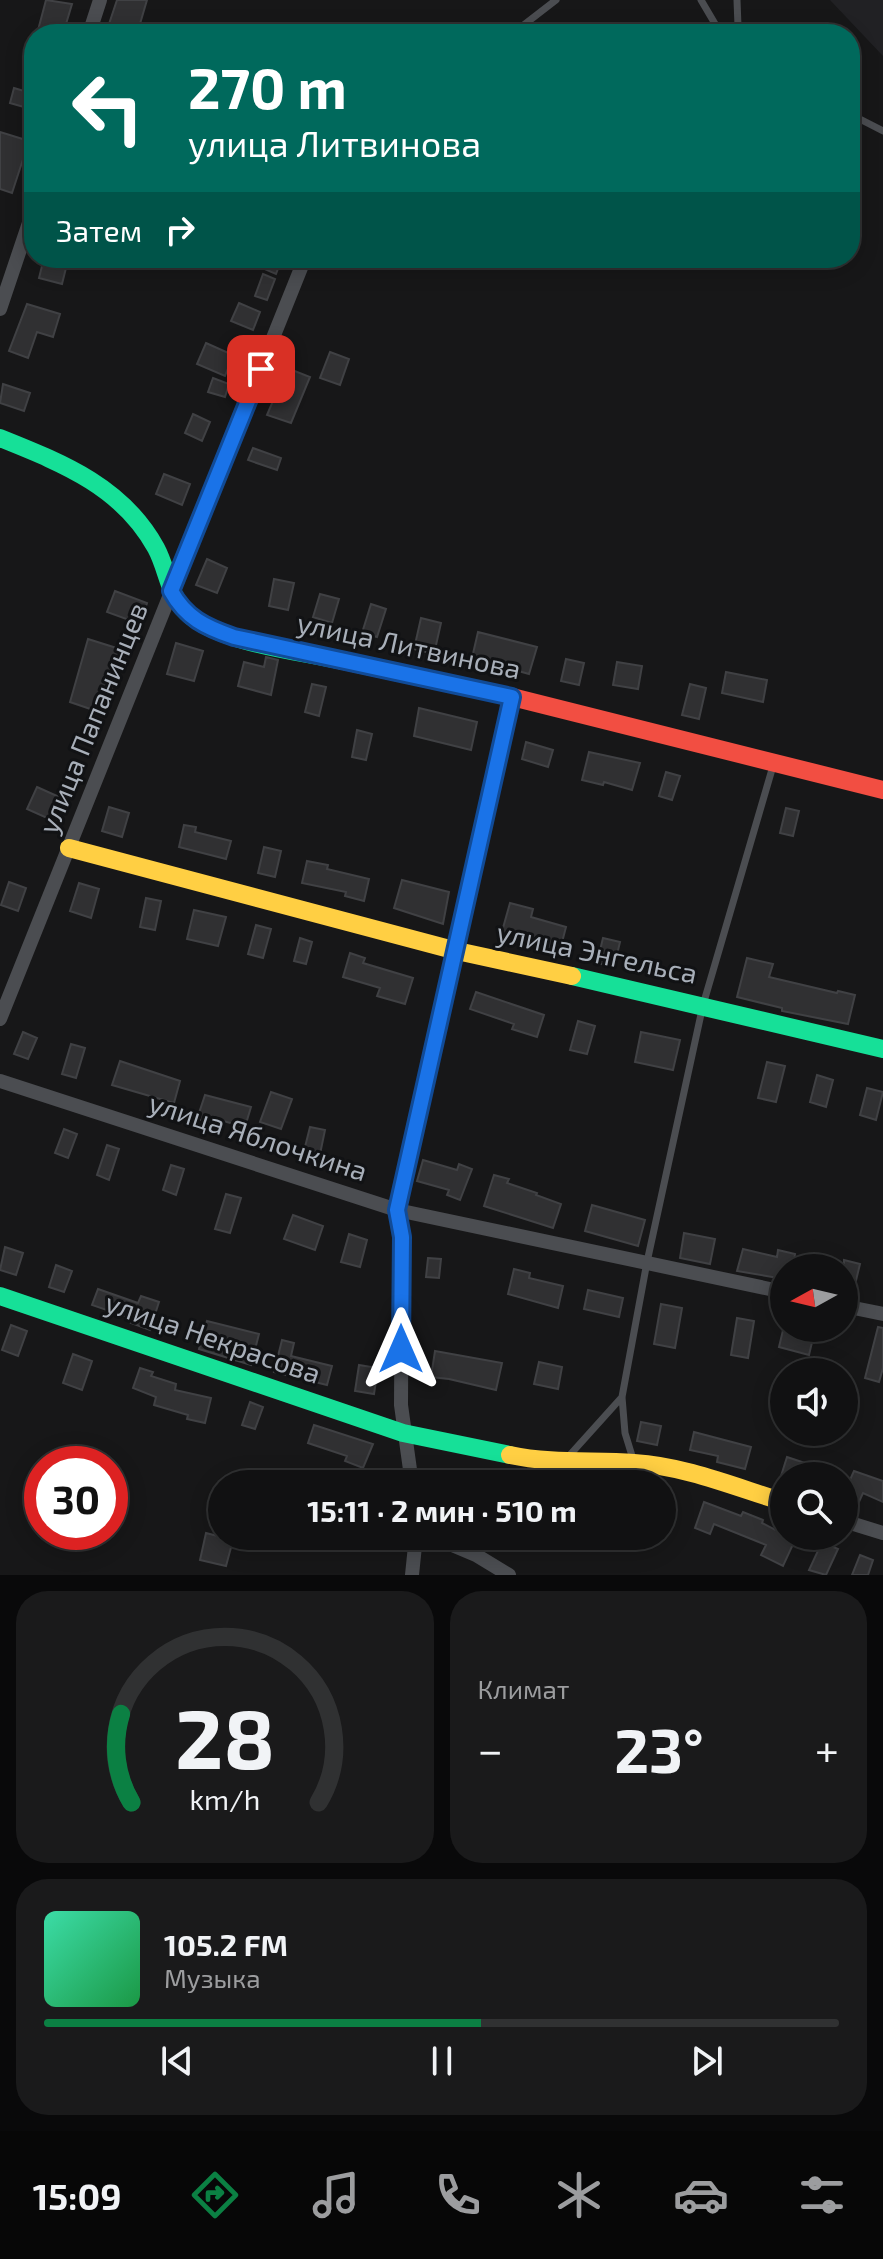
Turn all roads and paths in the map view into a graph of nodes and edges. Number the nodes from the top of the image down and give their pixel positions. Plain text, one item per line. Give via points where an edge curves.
1 (100, 0) edge
2 (556, 0) edge
3 (701, 0) edge
4 (737, 0) edge
5 (92, 24) edge
6 (525, 24) edge
7 (715, 24) edge
8 (738, 24) edge
9 (860, 119) edge
10 (883, 131) edge
11 (24, 238) edge
12 (301, 268) edge
13 (0, 309) edge
14 (0, 438) edge
15 (171, 591) junction
16 (512, 697) junction
17 (773, 764) junction
18 (883, 790) edge
19 (69, 848) junction
20 (457, 951) junction
21 (703, 1005) junction
22 (0, 1019) edge
23 (883, 1049) edge
24 (0, 1081) edge
25 (397, 1210) junction
26 (647, 1262) junction
27 (770, 1289) edge
28 (0, 1296) edge
29 (858, 1309) edge
30 (883, 1314) edge
31 (622, 1397) junction
32 (403, 1433) junction
33 (563, 1462) junction
34 (634, 1463) junction
35 (410, 1470) edge
36 (770, 1498) edge
37 (858, 1525) edge
38 (883, 1533) edge
39 (415, 1550) edge
40 (464, 1550) edge
41 (412, 1575) edge
42 (509, 1575) edge

1 - 5 street
2 - 6 lane
3 - 7 lane
4 - 8 lane
9 - 10 lane
11 - 13 street
12 - 15 street, улица Папанинцев
14 - 15 street, улица Литвинова via 90,479 114,496 159,553
15 - 16 street, улица Литвинова via 188,615 234,637
15 - 19 street, улица Папанинцев
16 - 17 street, улица Литвинова
16 - 20 street
17 - 18 street, улица Литвинова
17 - 21 lane
19 - 20 street, улица Энгельса
19 - 22 street, улица Папанинцев
20 - 21 street, улица Энгельса
20 - 25 street
21 - 23 street, улица Энгельса
21 - 26 lane
24 - 25 street, улица Яблочкина
25 - 26 street, улица Яблочкина
25 - 32 street via 402,1237
26 - 27 street, улица Яблочкина
26 - 31 lane
28 - 32 street, улица Некрасова
29 - 30 street
31 - 33 lane
31 - 34 lane
32 - 33 street, улица Некрасова
32 - 35 street
33 - 34 street, улица Некрасова
34 - 36 street, улица Некрасова via 673,1468
37 - 38 street
39 - 41 street
40 - 42 street

